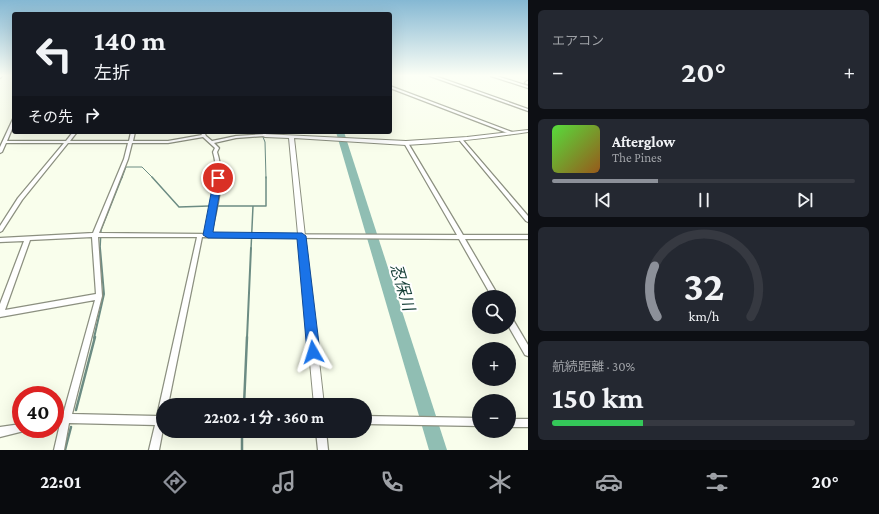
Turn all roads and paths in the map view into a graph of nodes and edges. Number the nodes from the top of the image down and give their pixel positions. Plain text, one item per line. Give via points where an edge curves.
1 (418, 97) edge
2 (491, 97) edge
3 (528, 110) edge
4 (12, 124) edge
5 (528, 131) edge
6 (511, 133) junction
7 (73, 134) edge
8 (133, 134) edge
9 (202, 134) edge
10 (256, 134) edge
11 (265, 135) joint
12 (291, 137) junction
13 (461, 140) junction
14 (4, 142) junction
15 (67, 142) junction
16 (131, 142) junction
17 (213, 142) junction
18 (406, 143) junction
19 (0, 152) edge
20 (528, 220) edge
21 (0, 230) edge
22 (95, 235) junction
23 (200, 235) junction
24 (208, 235) junction
25 (302, 236) junction
26 (460, 237) junction
27 (528, 237) edge
28 (0, 240) edge
29 (26, 240) junction
30 (492, 290) edge
31 (100, 296) junction
32 (0, 313) edge
33 (516, 332) edge
34 (528, 352) edge
35 (165, 398) edge
36 (318, 398) edge
37 (66, 418) junction
38 (372, 420) edge
39 (156, 421) edge
40 (472, 422) edge
41 (516, 422) edge
42 (528, 423) edge
43 (12, 430) edge
44 (0, 432) edge
45 (157, 438) edge
46 (322, 438) edge
47 (59, 450) edge
48 (154, 450) edge
49 (323, 450) edge

1 - 6 street
2 - 3 street
4 - 14 street
5 - 6 street
6 - 13 street
7 - 15 street
8 - 16 street
9 - 16 street via 168,142
9 - 17 street
10 - 11 street
10 - 17 street
11 - 12 street
12 - 18 street
12 - 25 street
13 - 18 street
13 - 20 street
14 - 15 street
14 - 19 street
15 - 16 street
15 - 21 street via 20,199
16 - 22 street via 126,161
17 - 24 street via 217,148 215,152 218,159 218,178
18 - 26 street
22 - 23 street
22 - 29 street via 53,236
22 - 31 street
23 - 24 street
23 - 35 street
24 - 25 street
25 - 26 street
25 - 36 street
26 - 27 street
26 - 30 street
28 - 29 street
29 - 32 street
31 - 32 street
31 - 37 street
33 - 34 street
37 - 39 street
37 - 47 street
38 - 40 street
41 - 42 street
43 - 44 street
45 - 48 street
46 - 49 street

